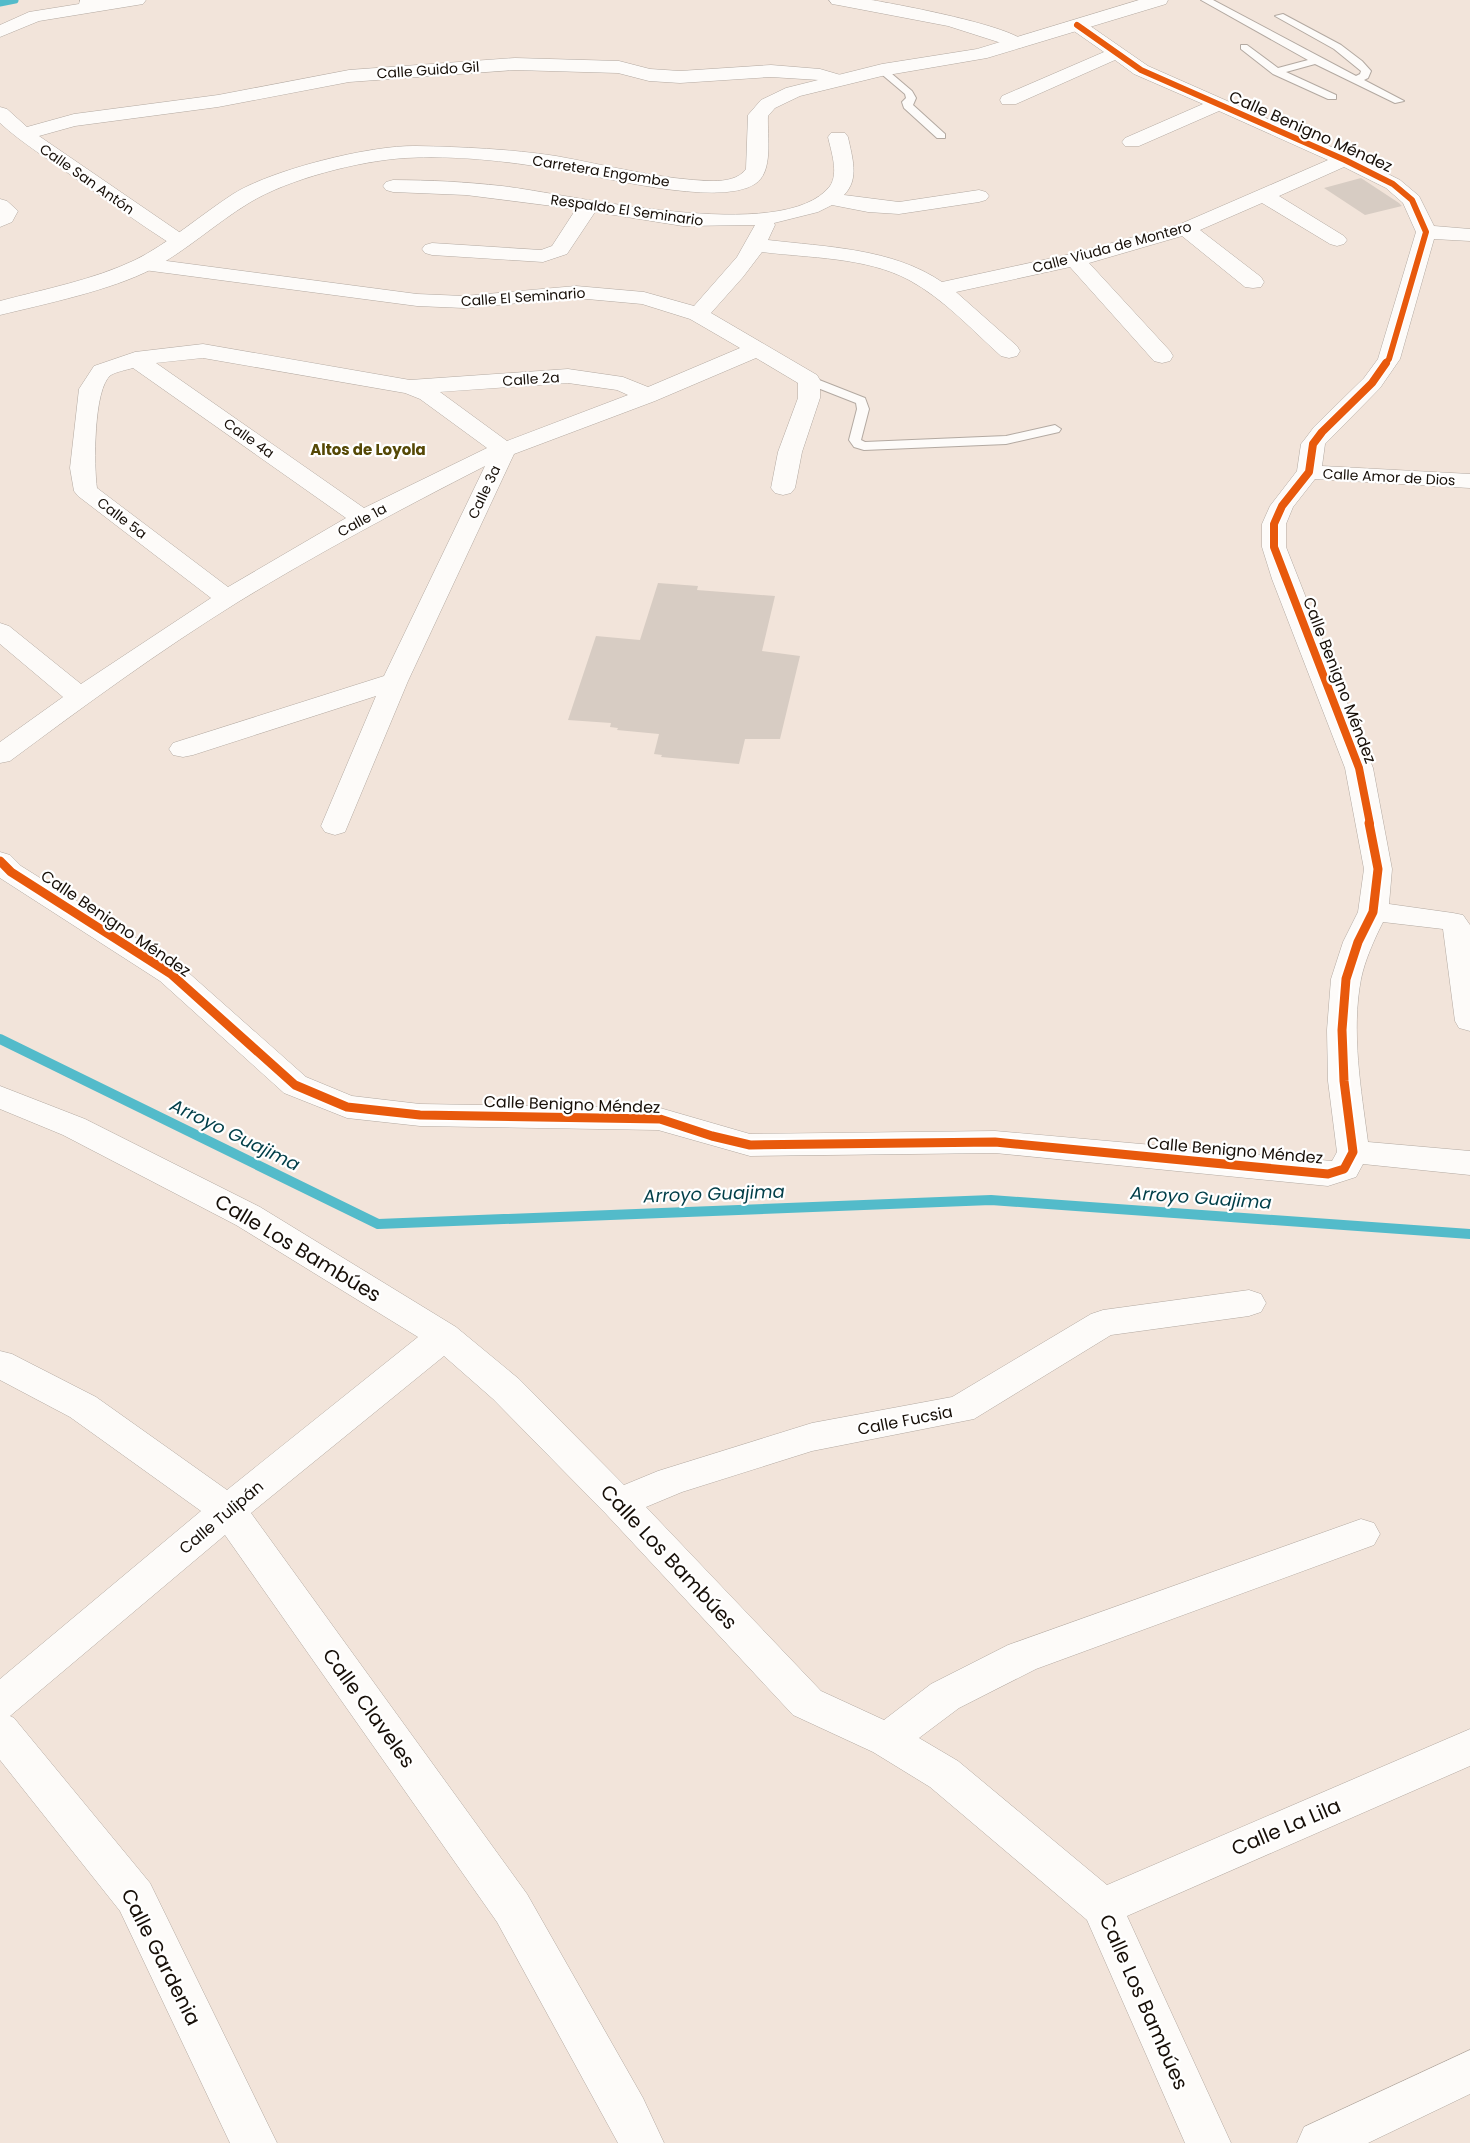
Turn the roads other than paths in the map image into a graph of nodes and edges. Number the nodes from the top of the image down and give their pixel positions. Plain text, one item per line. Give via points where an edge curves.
1 (70, 0) edge
2 (137, 0) edge
3 (838, 0) edge
4 (1159, 0) edge
5 (1206, 0) edge
6 (109, 4) junction
7 (1280, 16) dead end
8 (1077, 25) junction
9 (0, 32) edge
10 (1017, 43) junction
11 (1244, 47) dead end
12 (1117, 53) junction
13 (1316, 61) junction
14 (882, 70) junction
15 (1276, 72) junction
16 (837, 80) junction
17 (1356, 80) junction
18 (1332, 97) dead end
19 (1009, 100) dead end
20 (1399, 101) dead end
21 (1217, 105) junction
22 (0, 113) edge
23 (23, 134) junction
24 (941, 136) dead end
25 (838, 137) dead end
26 (1132, 142) dead end
27 (1345, 160) junction
28 (393, 186) dead end
29 (979, 196) dead end
30 (1265, 196) junction
31 (829, 198) junction
32 (589, 205) junction
33 (767, 218) junction
34 (1185, 229) junction
35 (1426, 232) junction
36 (1470, 235) edge
37 (177, 240) junction
38 (1337, 240) dead end
39 (757, 245) junction
40 (432, 249) dead end
41 (1075, 260) junction
42 (144, 264) junction
43 (1252, 282) dead end
44 (939, 290) junction
45 (0, 308) edge
46 (698, 314) junction
47 (758, 349) junction
48 (1009, 351) dead end
49 (1162, 356) dead end
50 (135, 359) junction
51 (809, 380) junction
52 (410, 387) junction
53 (647, 396) junction
54 (1055, 429) dead end
55 (504, 450) junction
56 (1309, 472) junction
57 (1470, 481) edge
58 (783, 488) dead end
59 (363, 518) junction
60 (227, 598) junction
61 (0, 631) edge
62 (395, 681) junction
63 (80, 697) junction
64 (183, 749) dead end
65 (0, 755) edge
66 (335, 826) dead end
67 (0, 861) edge
68 (1374, 912) junction
69 (1470, 1021) edge
70 (0, 1097) edge
71 (1353, 1152) junction
72 (1470, 1163) edge
73 (1249, 1303) dead end
74 (444, 1336) junction
75 (0, 1364) edge
76 (619, 1503) junction
77 (228, 1510) junction
78 (1361, 1534) dead end
79 (0, 1703) edge
80 (0, 1730) edge
81 (887, 1740) junction
82 (1470, 1747) edge
83 (1102, 1907) junction
84 (1470, 2071) edge
85 (254, 2143) edge
86 (641, 2143) edge
87 (1208, 2143) edge
88 (1320, 2143) edge

1 - 6 street
2 - 6 street
3 - 10 street via 935,17
4 - 8 street, Carretera Engombe
5 - 13 lane
6 - 9 street via 35,16
7 - 17 lane via 1360,64 1365,76
8 - 10 street, Carretera Engombe
8 - 12 street, Calle Benigno Méndez
10 - 14 street, Carretera Engombe via 980,54
11 - 15 lane
12 - 19 street
12 - 21 street, Calle Benigno Méndez via 1141,70
13 - 15 lane
13 - 17 lane
14 - 16 street, Carretera Engombe
14 - 24 lane via 909,93 908,106
15 - 18 lane
16 - 23 street, Calle Guido Gil via 771,71 680,77 575,63 503,65 349,76 218,101 74,120
16 - 37 street, Carretera Engombe via 793,92 768,104 758,115 756,170 740,183 715,187 686,185 552,162 468,153 405,152 348,161 288,178 243,197
17 - 20 lane
21 - 26 street
21 - 27 street, Calle Benigno Méndez
22 - 23 street, Calle San Antón
23 - 37 street, Calle San Antón
25 - 31 street via 844,171 840,187
27 - 30 street, Calle Viuda de Montero
27 - 35 street, Calle Benigno Méndez via 1404,191
28 - 32 street, Respaldo El Seminario via 477,188
29 - 31 street via 890,208
30 - 34 street, Calle Viuda de Montero
30 - 38 street
31 - 33 street, Respaldo El Seminario via 814,206
32 - 33 street, Respaldo El Seminario via 708,222
32 - 40 street via 560,250 553,254
33 - 39 street
34 - 41 street, Calle Viuda de Montero
34 - 43 street
35 - 36 street
35 - 56 street, Calle Benigno Méndez via 1389,359 1372,383 1313,444
37 - 42 street, Carretera Engombe
39 - 44 street via 869,260 913,273
39 - 46 street via 743,266
41 - 44 street, Calle Viuda de Montero
41 - 49 street
42 - 45 street, Carretera Engombe via 110,278
42 - 46 street, Calle El Seminario via 417,300 464,302 576,292 609,293 644,298
44 - 48 street
46 - 47 street, Calle El Seminario
47 - 51 street, Calle El Seminario
47 - 53 street, Calle 1a
50 - 52 street, Calle 3a via 203,351
50 - 59 street, Calle 4a
50 - 60 street, Calle 5a via 102,371 90,389 82,468 86,491
51 - 54 lane via 861,401 863,409 855,440 864,446 1006,440
51 - 58 street via 809,398 789,452
52 - 53 street, Calle 2a via 568,376 623,384
52 - 55 street, Calle 3a via 428,394
53 - 55 street, Calle 1a
55 - 59 street, Calle 1a
55 - 62 street, Calle 3a
56 - 57 street, Calle Amor de Dios
56 - 68 street, Calle Benigno Méndez via 1282,506 1274,524 1274,547 1359,768 1378,869
59 - 60 street, Calle 1a
60 - 63 street, Calle 1a
61 - 63 street
62 - 64 street
62 - 66 street, Calle 3a
63 - 65 street, Calle 1a
67 - 71 street, Calle Benigno Méndez via 10,872 171,974 295,1085 347,1107 420,1115 660,1119 750,1145 995,1142 1328,1174 1344,1169
68 - 69 street via 1453,922 1459,931
68 - 71 street, Calle Benigno Méndez via 1358,942 1346,979 1344,1081
70 - 74 street, Calle Los Bambúes via 74,1127 248,1216
71 - 72 street
73 - 76 street, Calle Fucsia via 1103,1323 961,1409 812,1437 670,1481
74 - 76 street, Calle Los Bambúes via 506,1389
74 - 77 street, Calle Tulipán
75 - 77 street, Calle Claveles via 83,1407
76 - 81 street, Calle Los Bambúes via 807,1703
77 - 79 street, Calle Tulipán
77 - 86 street, Calle Claveles via 512,1908
78 - 81 street via 1022,1657 945,1696
80 - 85 street, Calle Gardenia via 135,1897
81 - 83 street, Calle Los Bambúes via 944,1774
82 - 83 street, Calle La Lila
83 - 87 street, Calle Los Bambúes
84 - 88 street

